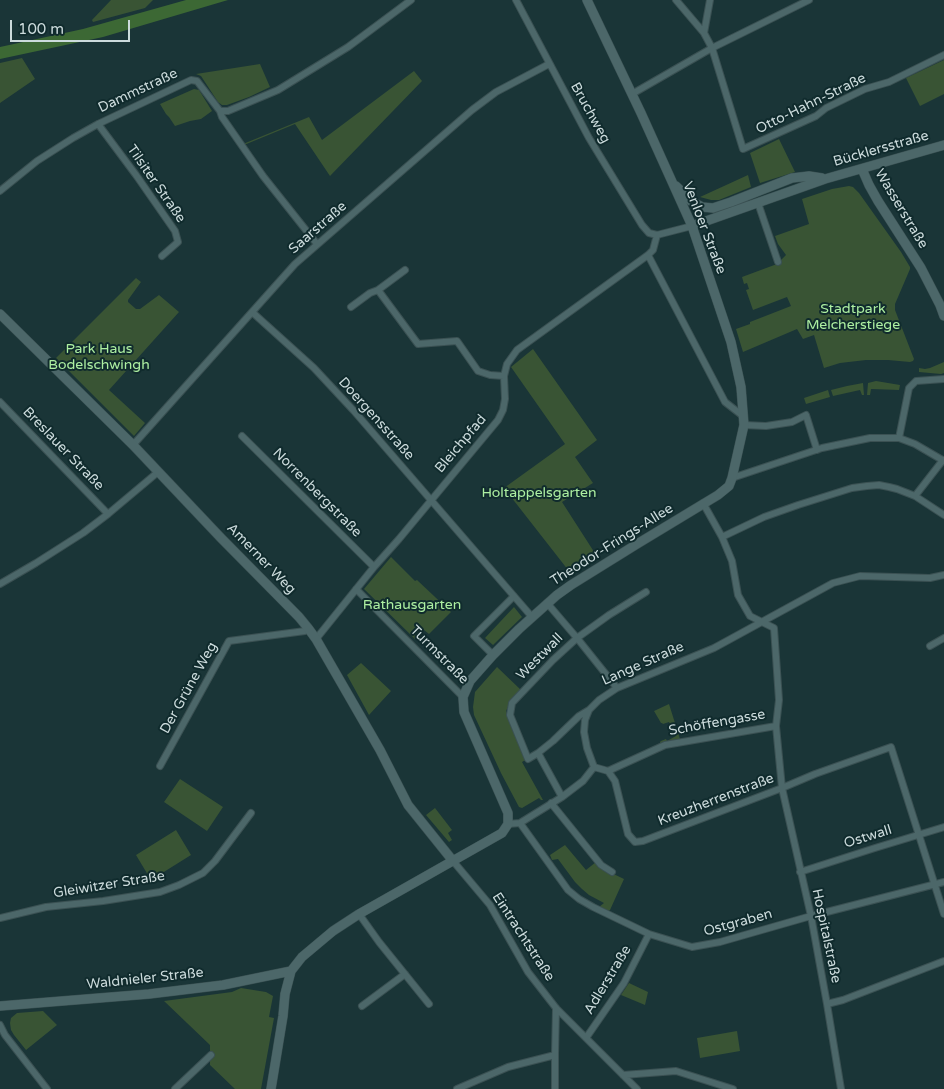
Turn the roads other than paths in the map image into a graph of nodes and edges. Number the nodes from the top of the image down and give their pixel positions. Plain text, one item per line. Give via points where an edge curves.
1 (411, 0) edge
2 (516, 0) edge
3 (587, 0) edge
4 (676, 0) edge
5 (710, 0) edge
6 (809, 0) edge
7 (704, 33) junction
8 (712, 48) junction
9 (944, 55) edge
10 (549, 64) junction
11 (632, 94) junction
12 (220, 111) junction
13 (98, 124) junction
14 (944, 145) edge
15 (862, 169) junction
16 (825, 179) junction
17 (673, 183) junction
18 (0, 191) edge
19 (758, 203) junction
20 (692, 226) junction
21 (657, 235) junction
22 (317, 244) junction
23 (648, 255) junction
24 (162, 256) dead end
25 (778, 262) dead end
26 (405, 270) dead end
27 (378, 290) junction
28 (942, 304) edge
29 (351, 307) dead end
30 (252, 312) junction
31 (0, 314) edge
32 (944, 316) edge
33 (504, 376) junction
34 (944, 379) edge
35 (0, 402) edge
36 (743, 420) junction
37 (242, 436) dead end
38 (899, 438) junction
39 (133, 446) junction
40 (817, 450) junction
41 (944, 460) edge
42 (158, 472) junction
43 (732, 478) junction
44 (915, 496) junction
45 (431, 500) junction
46 (703, 503) junction
47 (108, 514) junction
48 (944, 515) edge
49 (722, 537) junction
50 (374, 567) junction
51 (944, 575) edge
52 (0, 584) edge
53 (356, 589) junction
54 (646, 592) dead end
55 (514, 596) junction
56 (547, 603) junction
57 (532, 617) junction
58 (762, 621) junction
59 (308, 628) junction
60 (577, 638) junction
61 (944, 638) edge
62 (316, 639) junction
63 (930, 646) dead end
64 (493, 655) junction
65 (617, 688) junction
66 (463, 697) junction
67 (589, 710) junction
68 (776, 726) junction
69 (538, 753) junction
70 (160, 766) dead end
71 (594, 767) junction
72 (608, 771) junction
73 (782, 788) junction
74 (562, 797) junction
75 (551, 803) junction
76 (251, 813) dead end
77 (520, 823) junction
78 (508, 824) junction
79 (944, 827) edge
80 (920, 835) junction
81 (453, 861) junction
82 (612, 872) dead end
83 (800, 872) junction
84 (944, 882) edge
85 (935, 885) junction
86 (360, 914) junction
87 (944, 914) edge
88 (811, 916) junction
89 (0, 918) edge
90 (649, 934) junction
91 (944, 961) edge
92 (291, 971) junction
93 (404, 974) junction
94 (429, 1004) dead end
95 (827, 1004) junction
96 (0, 1006) edge
97 (362, 1006) dead end
98 (556, 1008) junction
99 (0, 1025) edge
100 (2, 1037) edge
101 (586, 1038) junction
102 (212, 1055) dead end
103 (554, 1055) junction
104 (623, 1076) junction
105 (47, 1089) edge
106 (175, 1089) edge
107 (271, 1089) edge
108 (457, 1089) edge
109 (555, 1089) edge
110 (637, 1089) edge
111 (733, 1089) edge
112 (841, 1089) edge

1 - 12 street via 348,47 278,90 228,111
2 - 10 street, Bruchweg
3 - 11 main road, Venloer Straße
4 - 7 street
5 - 7 street
6 - 8 street
7 - 8 street
8 - 9 street, Otto-Hahn-Straße via 743,149 816,116 865,89 890,82
8 - 11 street
10 - 21 street, Bruchweg via 642,225 649,233
10 - 22 street, Saarstraße via 496,92 472,110
11 - 17 main road, Venloer Straße
12 - 13 street, Dammstraße via 197,81 191,80
12 - 22 street via 263,176
13 - 18 street, Dammstraße via 37,161
13 - 24 street, Tilsiter Straße via 174,231 178,242
14 - 15 main road, Bücklersstraße
15 - 16 main road, Bücklersstraße
15 - 28 main road, Wasserstraße via 878,201
16 - 17 main road, Bücklersstraße via 809,176 792,178 713,208 691,201
16 - 19 main road, Bücklersstraße
17 - 20 main road, Venloer Straße
19 - 20 main road, Bücklersstraße
19 - 25 street
20 - 21 street
20 - 36 main road, Venloer Straße via 731,342 742,387
21 - 23 street, Bleichpfad via 653,250
22 - 30 street, Saarstraße
23 - 33 street, Bleichpfad via 517,350 507,364
23 - 36 street via 725,402
26 - 27 street
27 - 29 street
27 - 33 street via 418,344 457,341 478,371
28 - 32 main road, Wasserstraße
30 - 39 street, Saarstraße
30 - 45 street, Doergensstraße via 314,368
31 - 39 main road, Amerner Weg
33 - 45 street, Bleichpfad via 505,399 498,420
34 - 38 street via 916,381 909,388
35 - 47 street, Breslauer Straße
36 - 40 street via 766,426 792,422 806,414
36 - 43 main road, Venloer Straße
37 - 50 street, Norrenbergstraße
38 - 40 street via 870,438
38 - 41 street
39 - 42 main road, Amerner Weg
40 - 43 street
41 - 44 street
42 - 47 street
42 - 59 main road, Amerner Weg
43 - 46 main road, Theodor-Frings-Allee via 729,486 718,496
44 - 48 street
44 - 49 street via 884,486 852,488 764,517
45 - 50 street, Bleichpfad
45 - 55 street, Doergensstraße
46 - 49 street
46 - 56 main road, Theodor-Frings-Allee
47 - 52 street
49 - 58 street via 732,561 738,595 750,616
50 - 53 street, Bleichpfad
51 - 58 street, Lange Straße via 930,578 860,576 833,584
53 - 62 street, Bleichpfad
53 - 66 street, Turmstraße
54 - 60 street, Westwall
55 - 57 street, Doergensstraße
55 - 64 street via 474,636
56 - 57 main road, Theodor-Frings-Allee
56 - 60 street
57 - 64 main road, Theodor-Frings-Allee
58 - 65 street, Lange Straße via 714,648
58 - 68 street, Hospitalstraße via 774,628 778,700
59 - 62 main road, Amerner Weg
59 - 70 street, Der Grüne Weg via 229,641
60 - 65 street
60 - 69 street, Westwall via 512,703 510,715 528,759
61 - 63 street
62 - 81 main road, Amerner Weg via 408,805
64 - 66 main road, Theodor-Frings-Allee via 470,681
65 - 67 street, Lange Straße
66 - 78 main road via 464,712 508,813
67 - 69 street, Lange Straße
67 - 71 street via 584,732
68 - 72 street, Schöffengasse via 665,745
68 - 73 street, Hospitalstraße
69 - 74 street
71 - 72 street
71 - 74 street via 583,781
72 - 73 street, Kreuzherrenstraße via 615,782 628,834 635,842 643,842
73 - 80 street, Kreuzherrenstraße via 891,746
73 - 83 street, Hospitalstraße
74 - 75 street
75 - 77 street
75 - 82 street via 601,865
76 - 89 street, Gleiwitzer Straße via 204,872 179,885 160,892 46,907
77 - 78 street
77 - 90 street, Ostgraben via 578,899
78 - 81 main road via 502,833
79 - 80 street, Ostwall
80 - 83 street, Ostwall
80 - 85 street
81 - 86 main road
81 - 98 street, Eintrachtstraße via 490,905 528,972
83 - 88 street, Hospitalstraße
84 - 85 street, Ostgraben
85 - 87 street
85 - 88 street, Ostgraben
86 - 92 main road via 333,931 302,957
86 - 93 street
88 - 90 street, Ostgraben via 692,947
88 - 95 street, Hospitalstraße
90 - 101 street, Adlerstraße via 624,984
91 - 95 street
92 - 96 main road, Waldnieler Straße via 222,985 148,994
92 - 107 main road
93 - 94 street
93 - 97 street
95 - 112 street, Hospitalstraße
98 - 101 street, Eintrachtstraße
98 - 103 street
99 - 100 street
100 - 105 street
101 - 104 street, Eintrachtstraße
102 - 106 street
103 - 108 street via 508,1067
103 - 109 street
104 - 110 street, Eintrachtstraße
104 - 111 street via 676,1071

